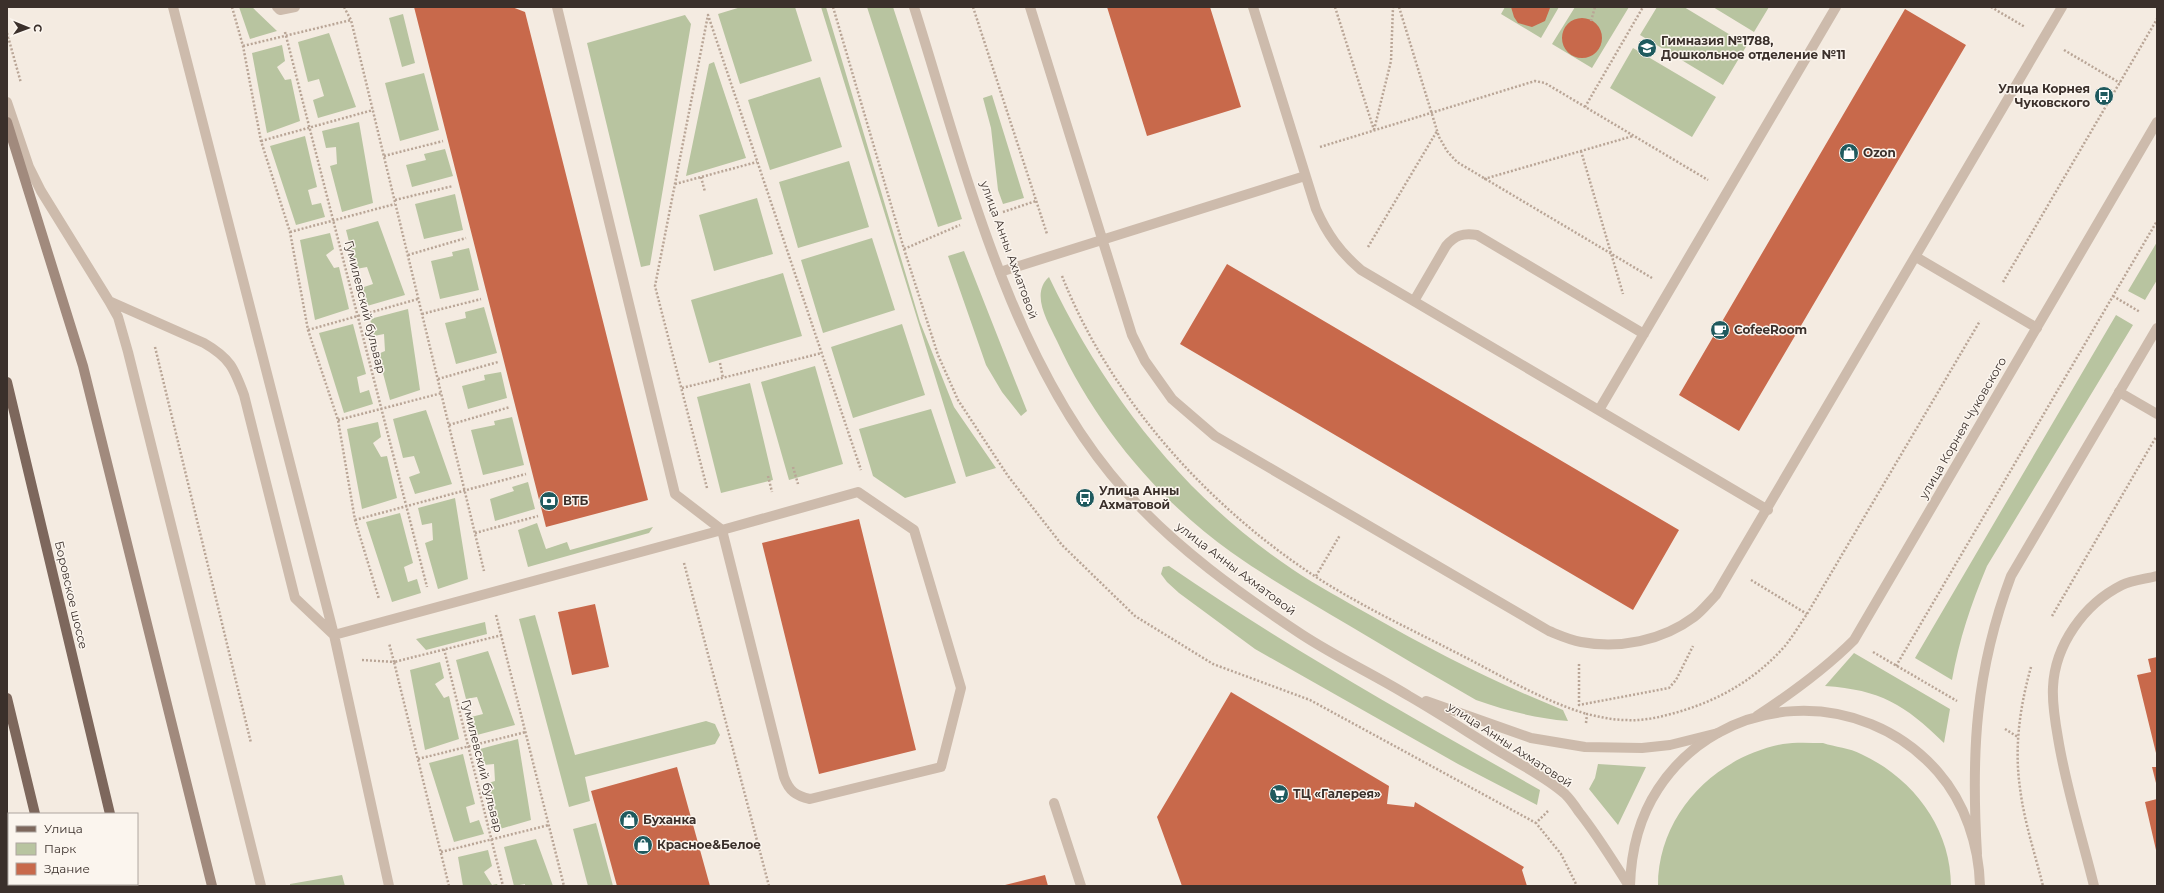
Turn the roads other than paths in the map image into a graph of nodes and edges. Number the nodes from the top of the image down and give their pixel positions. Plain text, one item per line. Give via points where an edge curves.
1 (173, 7) edge
2 (295, 7) edge
3 (557, 7) edge
4 (914, 7) edge
5 (1030, 7) edge
6 (1253, 7) edge
7 (1836, 7) edge
8 (2062, 7) edge
9 (278, 8) edge
10 (7, 102) edge
11 (7, 122) edge
12 (2157, 122) edge
13 (1305, 176) junction
14 (1102, 240) junction
15 (1916, 257) junction
16 (1000, 272) junction
17 (109, 301) junction
18 (1414, 301) junction
19 (2037, 328) junction
20 (2157, 328) edge
21 (1644, 334) junction
22 (7, 382) edge
23 (2119, 392) junction
24 (1599, 410) junction
25 (2157, 414) edge
26 (1768, 510) junction
27 (722, 530) junction
28 (2157, 576) edge
29 (334, 635) junction
30 (1407, 694) junction
31 (7, 698) edge
32 (1758, 716) junction
33 (1719, 732) junction
34 (1054, 803) dead end
35 (35, 813) edge
36 (110, 813) edge
37 (1977, 854) junction
38 (1980, 874) junction
39 (212, 886) edge
40 (261, 886) edge
41 (389, 886) edge
42 (1081, 886) edge
43 (1629, 886) edge
44 (1980, 886) edge
45 (1984, 886) edge
46 (2094, 886) edge

1 - 29 street
2 - 9 street
3 - 27 street via 675,494
4 - 16 street, улица Анны Ахматовой
5 - 14 street
6 - 13 street
7 - 21 street
8 - 15 street
10 - 17 street via 29,167 41,191
11 - 39 main road via 83,366
12 - 19 street, улица Корнея Чуковского
13 - 14 street
13 - 18 street via 1324,228 1332,241 1357,267
14 - 16 street
14 - 26 street via 1132,335 1145,361 1172,399 1215,436 1549,631 1579,642 1611,645 1637,642 1666,633 1694,617 1716,595
15 - 19 street
15 - 26 street
16 - 30 street, улица Анны Ахматовой via 1043,370 1067,413 1094,453 1130,496 1159,526 1253,601 1348,662
17 - 29 street via 204,343 218,352 235,370 244,395 295,598
17 - 40 street via 118,317 128,352
18 - 21 street via 1446,246 1452,239 1466,234 1476,236
18 - 24 street
19 - 32 street, улица Корнея Чуковского via 1854,640 1806,684
20 - 23 street, улица Корнея Чуковского
21 - 24 street
22 - 36 main road, Боровское шоссе
23 - 25 street
23 - 37 street, улица Корнея Чуковского via 2011,576 2001,603 1986,662 1977,714 1973,792
24 - 26 street
27 - 27 street via 788,787 800,797 810,799 941,767 961,688 914,530 858,492
27 - 29 street
28 - 46 street via 2122,585 2091,606 2068,636 2057,662 2053,686 2054,714 2062,764
29 - 41 street
30 - 33 street, улица Анны Ахматовой via 1531,738 1585,747 1642,748 1670,745
30 - 43 street, улица Анны Ахматовой via 1566,794
31 - 35 main road
32 - 33 street, улица Корнея Чуковского
32 - 37 street, улица Корнея Чуковского via 1785,711 1819,711 1860,719 1897,737 1929,763 1955,796 1972,833
33 - 43 street, улица Корнея Чуковского via 1686,757 1659,788 1634,845
34 - 42 street
37 - 38 street, улица Корнея Чуковского
38 - 44 street, улица Корнея Чуковского
38 - 45 street

